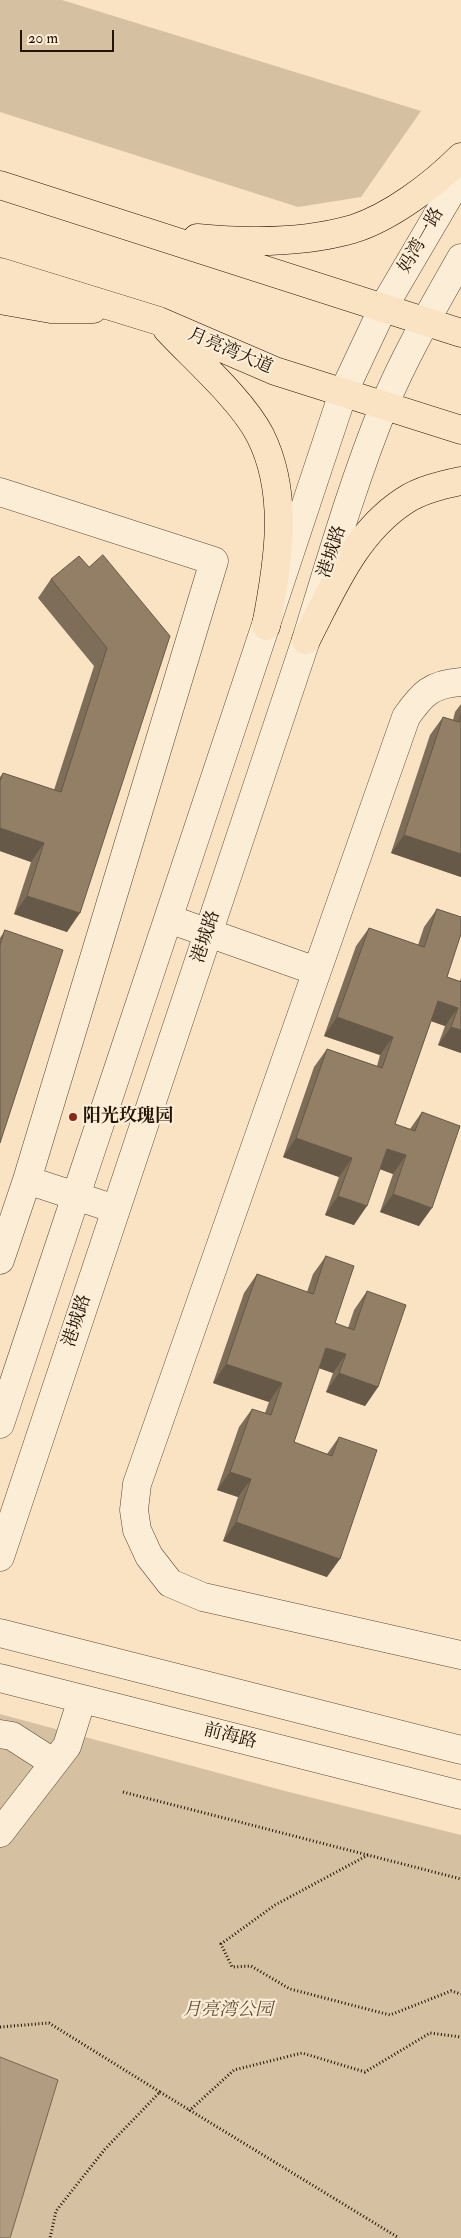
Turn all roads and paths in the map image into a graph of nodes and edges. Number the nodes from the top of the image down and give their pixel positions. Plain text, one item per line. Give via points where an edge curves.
1 (461, 157) edge
2 (461, 175) edge
3 (0, 185) edge
4 (146, 232) junction
5 (461, 258) edge
6 (0, 272) edge
7 (0, 300) edge
8 (114, 308) junction
9 (383, 308) junction
10 (159, 321) junction
11 (426, 321) junction
12 (461, 333) edge
13 (343, 393) junction
14 (384, 405) junction
15 (461, 430) edge
16 (461, 481) edge
17 (0, 492) edge
18 (266, 626) junction
19 (306, 640) junction
20 (461, 682) edge
21 (169, 919) junction
22 (208, 933) junction
23 (316, 971) junction
24 (27, 1180) junction
25 (77, 1196) junction
26 (115, 1210) junction
27 (0, 1260) edge
28 (0, 1424) edge
29 (0, 1557) edge
30 (0, 1633) edge
31 (461, 1655) edge
32 (0, 1678) edge
33 (82, 1699) junction
34 (0, 1734) edge
35 (461, 1750) edge
36 (54, 1763) junction
37 (123, 1792) dead end
38 (461, 1795) edge
39 (0, 1833) edge
40 (368, 1855) junction
41 (461, 1878) edge
42 (461, 1994) edge
43 (0, 2027) edge
44 (461, 2037) edge
45 (160, 2092) junction
46 (189, 2111) junction
47 (50, 2238) edge
48 (399, 2238) edge

1 - 4 main road via 418,194 392,211 355,228 315,238 214,240
2 - 9 street, 妈湾一路
3 - 4 main road
4 - 9 main road
5 - 11 street
6 - 8 main road, 月亮湾大道
7 - 8 main road via 51,310
8 - 10 main road, 月亮湾大道
9 - 11 main road
9 - 13 street
10 - 13 main road, 月亮湾大道 via 275,372
10 - 18 main road via 235,400 260,435 274,475 279,522 277,568
11 - 12 main road
11 - 14 street, 港城路
13 - 14 main road, 月亮湾大道
13 - 18 street
14 - 15 main road, 月亮湾大道
14 - 19 street, 港城路
16 - 19 main road via 440,485 404,501 378,523 348,560
17 - 24 street via 214,561
18 - 21 street
19 - 22 street, 港城路
20 - 23 street via 421,695 406,717
21 - 22 street
21 - 25 street
22 - 23 street
22 - 26 street, 港城路
23 - 31 street via 137,1484 134,1510 138,1530 149,1556 170,1583 203,1597
24 - 25 street
24 - 27 street
25 - 26 street
25 - 28 street
26 - 29 street, 港城路
30 - 35 street
32 - 33 street, 前海路
33 - 36 street via 67,1746
33 - 38 street, 前海路
34 - 36 street via 12,1736
36 - 39 street
37 - 40 path
40 - 41 path
40 - 42 path via 276,1905 221,1944 232,1967 251,1966 290,1989 390,2015 451,1991
43 - 45 path via 49,2023
44 - 46 path via 430,2033 365,2072 302,2053 234,2070
45 - 46 path
45 - 47 path via 105,2148 56,2211
46 - 48 path

